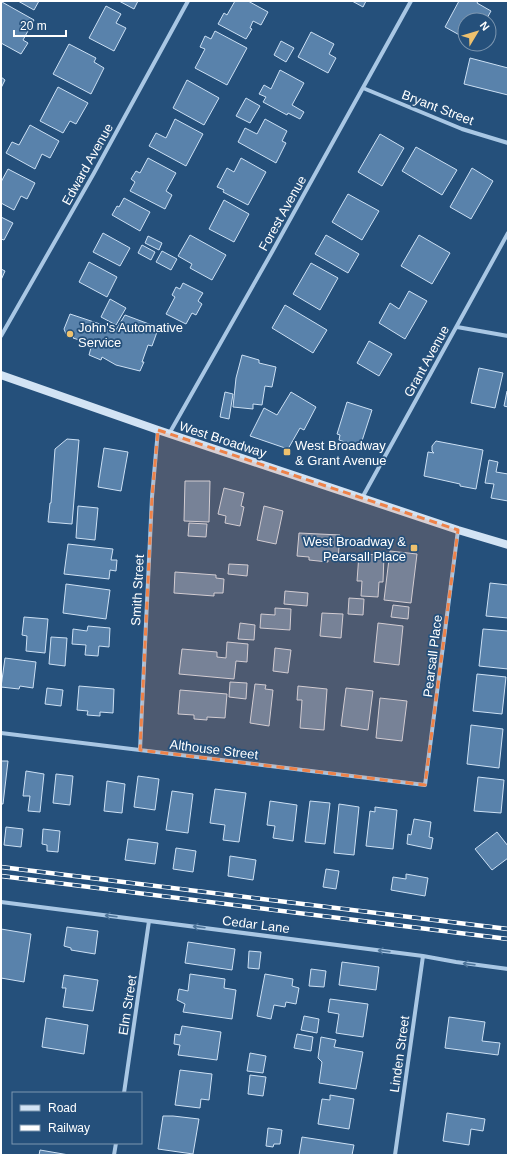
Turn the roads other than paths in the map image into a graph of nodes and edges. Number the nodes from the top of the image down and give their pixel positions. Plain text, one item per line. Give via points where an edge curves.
1 (188, 1) edge
2 (411, 1) edge
3 (362, 88) junction
4 (508, 143) edge
5 (508, 233) edge
6 (457, 327) junction
7 (1, 336) edge
8 (508, 336) edge
9 (1, 375) edge
10 (158, 430) junction
11 (169, 434) junction
12 (362, 498) junction
13 (458, 530) junction
14 (508, 545) edge
15 (1, 733) edge
16 (140, 750) junction
17 (425, 785) joint
18 (1, 902) edge
19 (150, 921) junction
20 (423, 956) junction
21 (508, 969) edge
22 (124, 1092) edge
23 (116, 1144) edge
24 (114, 1155) edge
25 (395, 1155) edge

1 - 7 street, Edward Avenue
2 - 3 street, Forest Avenue
3 - 4 street, Bryant Street via 462,129
3 - 11 street, Forest Avenue
5 - 6 street, Grant Avenue
6 - 8 street
6 - 12 street, Grant Avenue
9 - 10 main road, West Broadway
10 - 11 main road, West Broadway
10 - 16 street, Smith Street via 152,497
11 - 12 main road, West Broadway
12 - 13 main road, West Broadway
13 - 14 main road, West Broadway
13 - 17 street, Pearsall Place
15 - 16 street, Althouse Street
16 - 17 street, Althouse Street
19 -> 18 street, Cedar Lane
20 -> 19 street, Cedar Lane
19 - 22 street, Elm Street
21 -> 20 street, Cedar Lane
20 - 25 street, Linden Street
23 - 24 street

